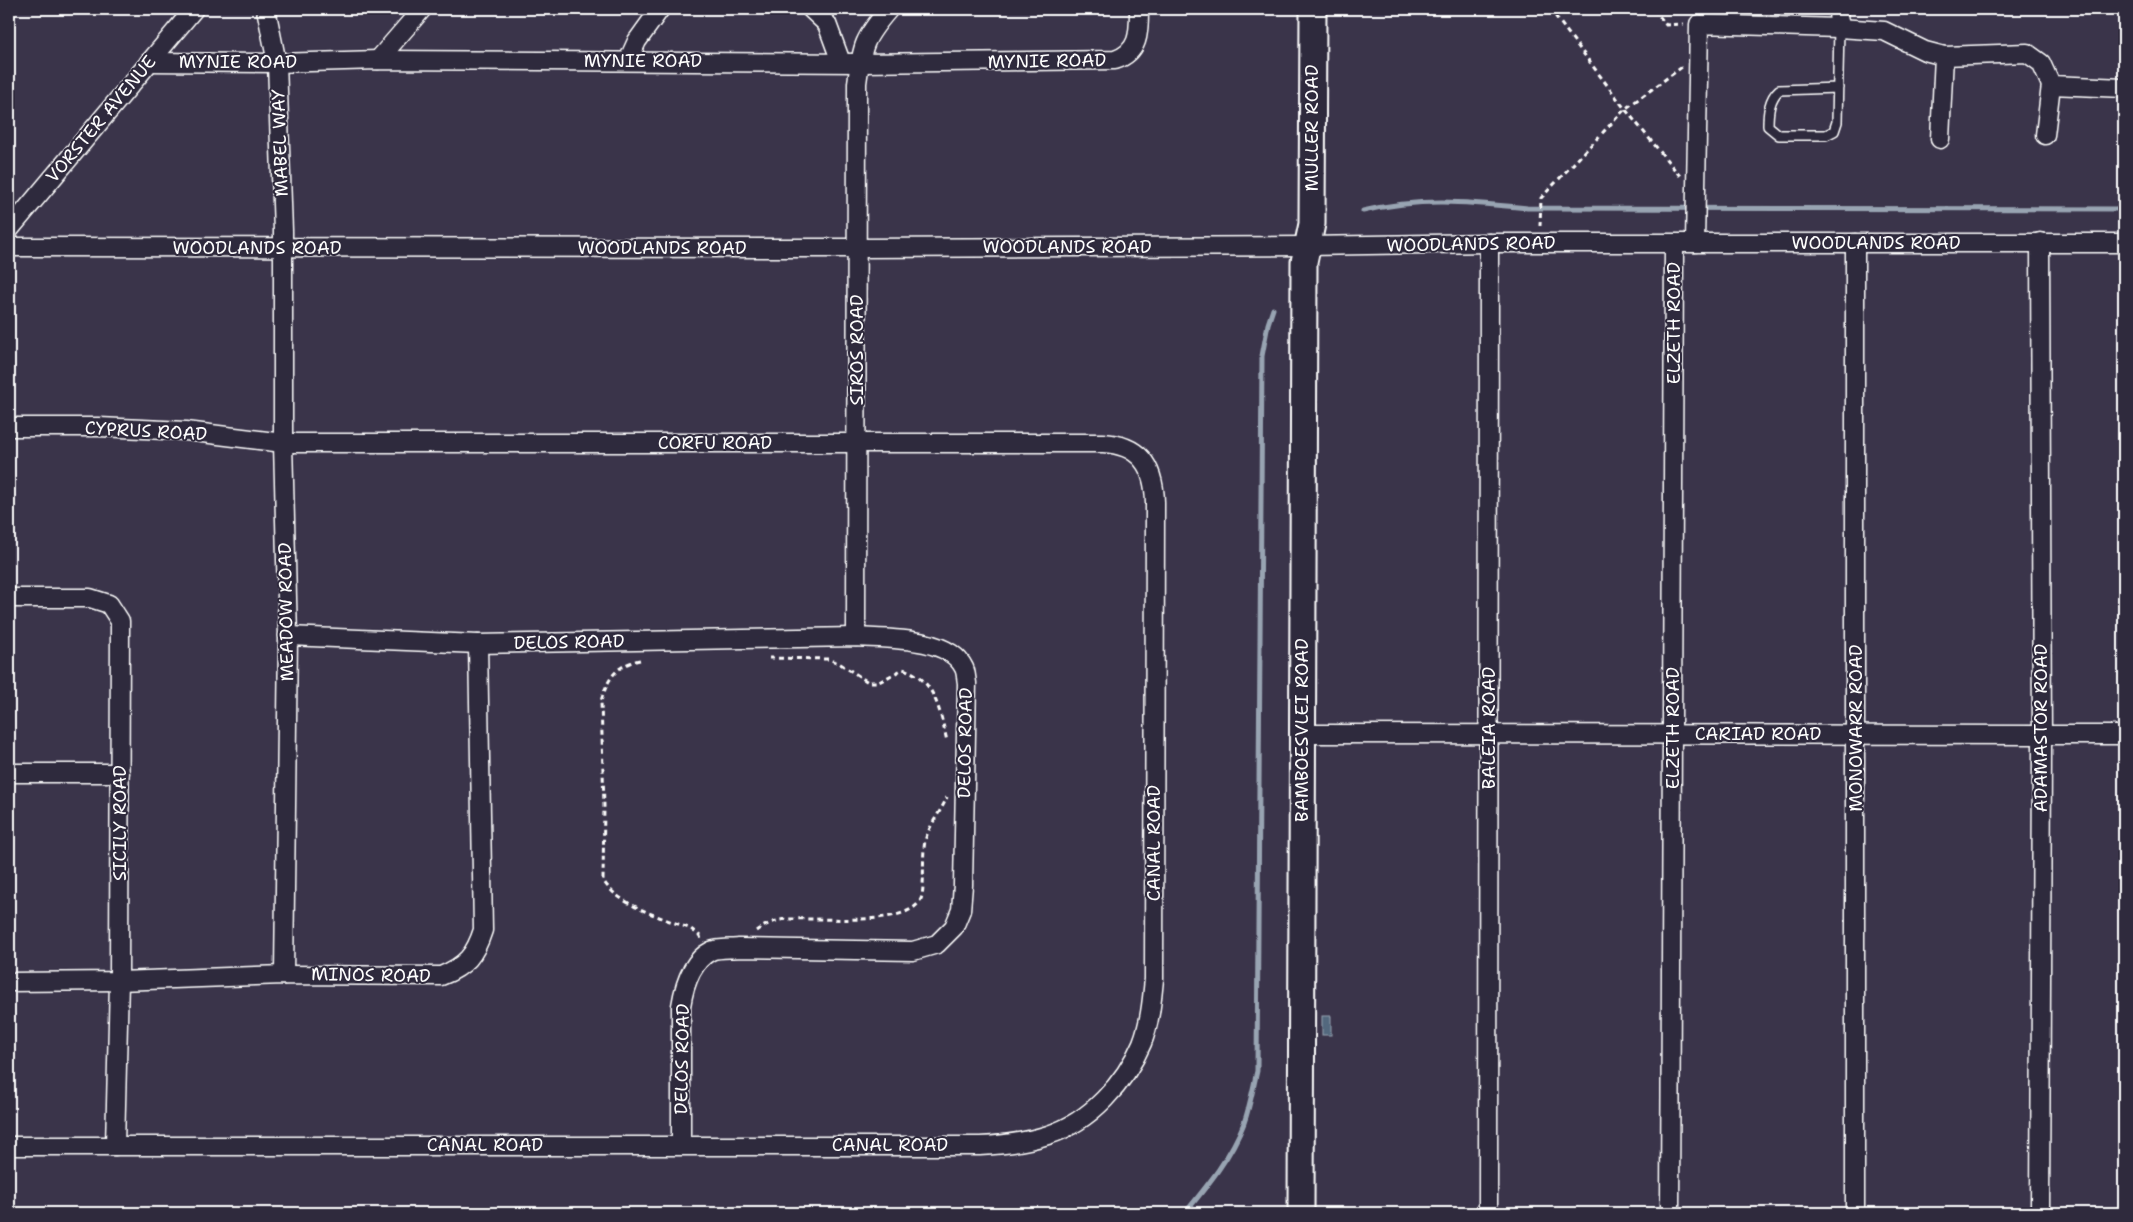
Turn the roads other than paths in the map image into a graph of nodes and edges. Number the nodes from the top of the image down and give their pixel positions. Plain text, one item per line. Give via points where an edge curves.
1 (194, 9) edge
2 (266, 9) edge
3 (422, 9) edge
4 (660, 9) edge
5 (811, 9) edge
6 (889, 9) edge
7 (1139, 9) edge
8 (1313, 9) edge
9 (1838, 9) edge
10 (1839, 28) junction
11 (1944, 56) junction
12 (378, 60) junction
13 (628, 61) junction
14 (149, 62) junction
15 (841, 62) junction
16 (860, 62) junction
17 (277, 63) junction
18 (2051, 85) junction
19 (1838, 88) junction
20 (2124, 88) edge
21 (2045, 135) dead end
22 (1940, 139) dead end
23 (9, 230) edge
24 (2040, 242) junction
25 (1489, 243) junction
26 (1696, 243) junction
27 (1855, 243) junction
28 (2124, 243) edge
29 (1674, 244) junction
30 (1308, 246) junction
31 (9, 247) edge
32 (857, 248) junction
33 (282, 249) junction
34 (9, 427) edge
35 (283, 443) junction
36 (857, 443) junction
37 (1142, 460) joint
38 (9, 598) edge
39 (288, 636) junction
40 (856, 637) junction
41 (478, 644) junction
42 (1302, 734) junction
43 (1673, 734) junction
44 (1856, 734) junction
45 (1489, 735) junction
46 (2041, 735) junction
47 (2124, 735) edge
48 (9, 773) edge
49 (120, 773) junction
50 (284, 975) junction
51 (119, 981) junction
52 (9, 982) edge
53 (681, 1145) junction
54 (9, 1146) edge
55 (115, 1146) junction
56 (1302, 1213) edge
57 (1488, 1213) edge
58 (1670, 1213) edge
59 (1855, 1213) edge
60 (2040, 1213) edge

1 - 14 street, VORSTER AVENUE
2 - 17 street, MABEL WAY
3 - 12 street
4 - 13 street via 637,41
5 - 15 street via 827,24
6 - 16 street, SIROS ROAD via 863,44
7 - 16 street, MYNIE ROAD via 1139,30 1133,50 1124,58 1115,60
8 - 30 street, MULLER ROAD via 1312,224
9 - 10 street
10 - 11 street via 1884,31 1925,51
10 - 19 lane
10 - 26 street via 1699,24
11 - 18 street via 2027,52 2041,63
11 - 22 street
12 - 13 street, MYNIE ROAD
12 - 17 street, MYNIE ROAD
13 - 15 street, MYNIE ROAD
14 - 17 street, MYNIE ROAD
14 - 23 street, VORSTER AVENUE
15 - 16 street, MYNIE ROAD
16 - 32 street, SIROS ROAD via 857,82
17 - 33 street, MABEL WAY
18 - 20 street
18 - 21 street
19 - 19 lane via 1779,90 1773,97 1768,126 1779,135 1826,135 1834,131
24 - 27 street, WOODLANDS ROAD
24 - 28 street, WOODLANDS ROAD
24 - 46 street, ADAMASTOR ROAD
25 - 29 street, WOODLANDS ROAD
25 - 30 street, WOODLANDS ROAD
25 - 45 street, BALEIA ROAD
26 - 27 street, WOODLANDS ROAD
26 - 29 street, WOODLANDS ROAD
27 - 44 street, MONOWARR ROAD
29 - 43 street, ELZETH ROAD
30 - 32 street, WOODLANDS ROAD
30 - 42 street, BAMBOESVLEI ROAD via 1304,262
31 - 33 street, WOODLANDS ROAD
32 - 33 street, WOODLANDS ROAD
32 - 36 street, SIROS ROAD
33 - 35 street, MEADOW ROAD
34 - 35 street, CYPRUS ROAD via 99,426 186,431
35 - 36 street, CORFU ROAD
35 - 39 street, MEADOW ROAD
36 - 37 street, CORFU ROAD via 1103,442 1126,447
36 - 40 street, SIROS ROAD
37 - 53 street, CANAL ROAD via 1154,483 1154,979 1142,1043 1125,1073 1097,1106 1076,1122 1049,1135 1020,1142 980,1146
38 - 49 street, SICILY ROAD via 90,598 109,604 115,612 120,621
39 - 41 street, DELOS ROAD
39 - 50 street, MEADOW ROAD
40 - 41 street, DELOS ROAD
40 - 53 street, DELOS ROAD via 914,640 935,645 954,656 964,667 967,683 962,910 954,927 937,944 913,951 739,948 712,951 703,958 684,988 681,1006
41 - 50 street, MINOS ROAD via 484,930 479,944 469,959 441,976
42 - 45 street, CARIAD ROAD
42 - 56 street, BAMBOESVLEI ROAD
43 - 44 street, CARIAD ROAD
43 - 45 street, CARIAD ROAD
43 - 58 street, ELZETH ROAD
44 - 46 street, CARIAD ROAD
44 - 59 street, MONOWARR ROAD
45 - 57 street, BALEIA ROAD
46 - 47 street, CARIAD ROAD
46 - 60 street, ADAMASTOR ROAD
48 - 49 street
49 - 51 street, SICILY ROAD
50 - 51 street, MINOS ROAD
51 - 52 street, MINOS ROAD
51 - 55 street, SICILY ROAD
53 - 55 street, CANAL ROAD
54 - 55 street, CANAL ROAD

